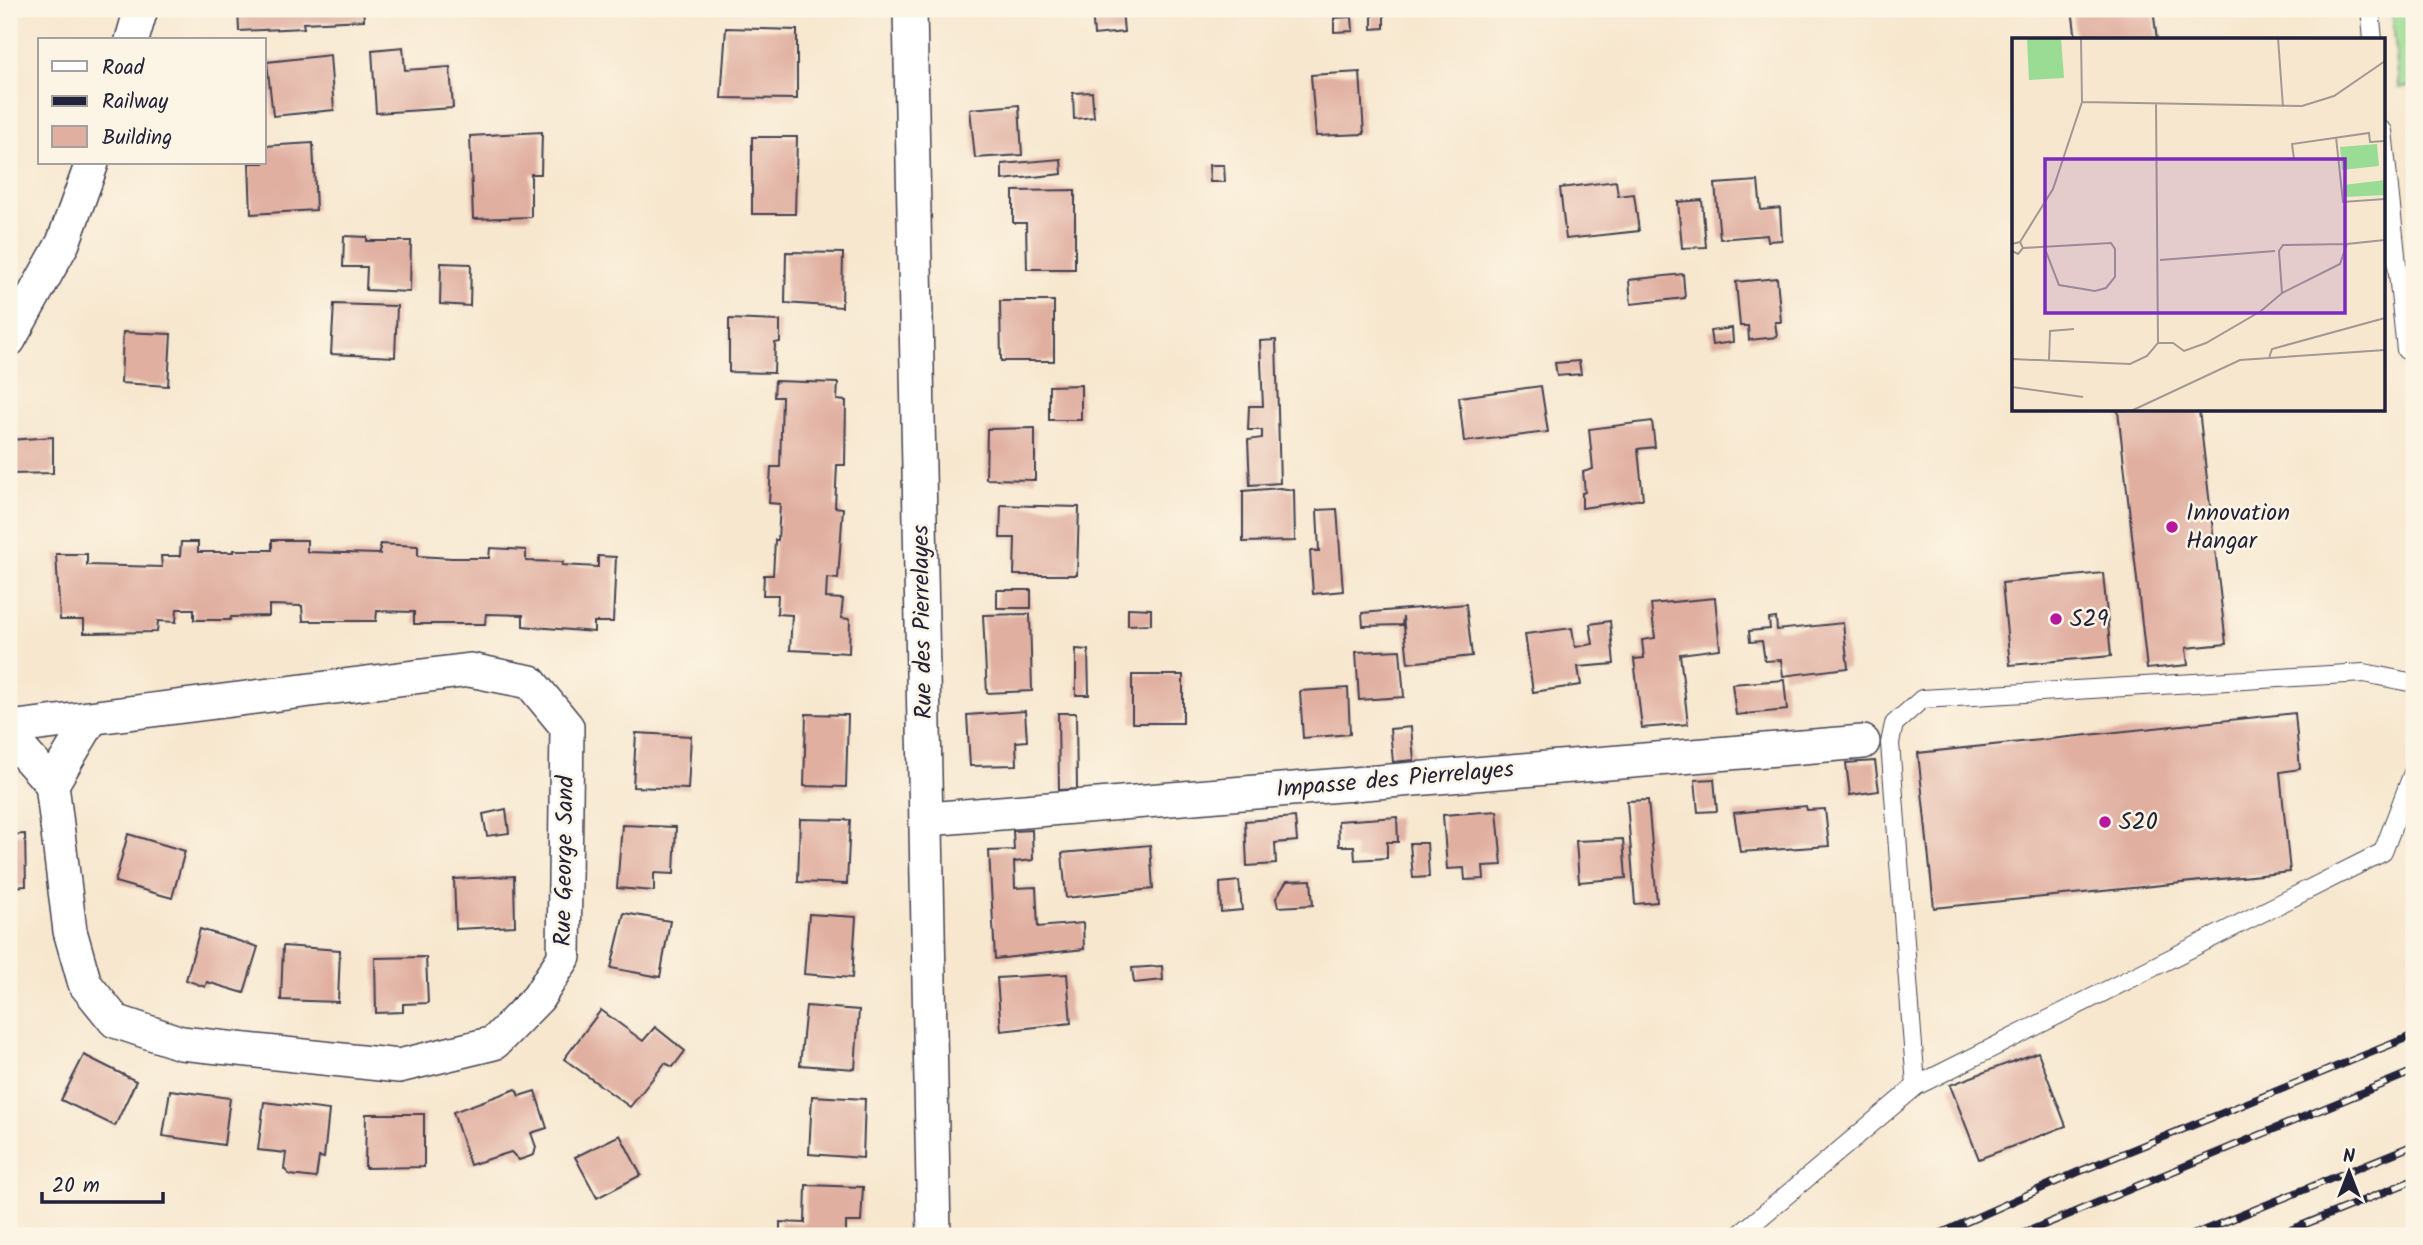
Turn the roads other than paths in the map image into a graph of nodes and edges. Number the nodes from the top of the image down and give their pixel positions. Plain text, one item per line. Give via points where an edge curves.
1 (141, 9) edge
2 (910, 9) edge
3 (2370, 9) edge
4 (133, 38) edge
5 (2373, 38) edge
6 (2384, 141) edge
7 (92, 164) edge
8 (9, 340) edge
9 (2414, 349) edge
10 (2414, 683) edge
11 (91, 719) junction
12 (9, 728) edge
13 (9, 736) edge
14 (1863, 742) dead end
15 (2414, 770) edge
16 (52, 785) junction
17 (928, 819) junction
18 (1916, 1086) junction
19 (934, 1236) edge
20 (1738, 1236) edge

1 - 4 street
2 - 17 street, Rue des Pierrelayes
3 - 5 lane
6 - 9 lane via 2406,350
7 - 8 street via 63,243
10 - 18 lane via 2364,673 1922,699 1894,724 1889,743
11 - 12 street, Rue George Sand
11 - 16 street
11 - 16 street, Rue George Sand via 470,670 530,682 567,727 564,957 538,998 494,1043 399,1066 181,1043 128,1026 115,1021 85,984 70,931
13 - 16 street
14 - 17 street, Impasse des Pierrelayes
15 - 18 lane via 2383,852
17 - 19 street, Rue des Pierrelayes
18 - 20 lane

